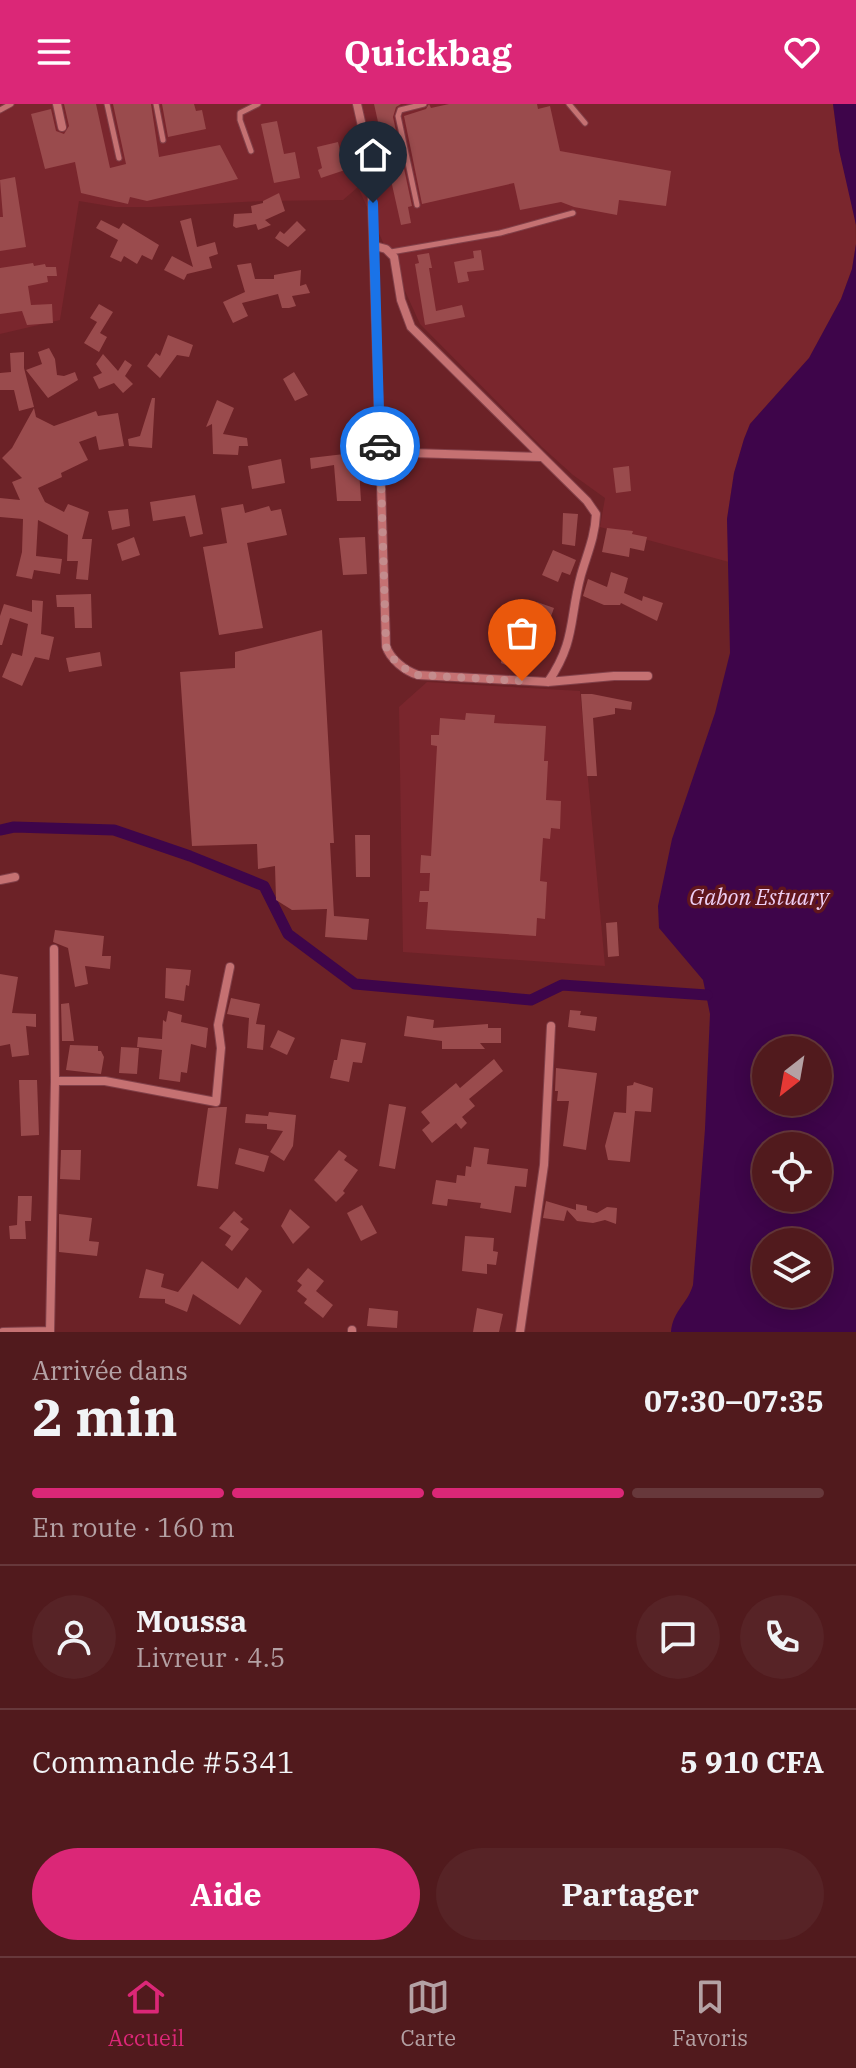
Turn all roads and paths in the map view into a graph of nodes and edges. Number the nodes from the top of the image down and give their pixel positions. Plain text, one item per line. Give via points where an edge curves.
1 (11, 104) edge
2 (57, 104) edge
3 (107, 104) edge
4 (156, 104) edge
5 (258, 104) edge
6 (357, 104) edge
7 (424, 104) edge
8 (569, 104) edge
9 (0, 110) edge
10 (585, 123) dead end
11 (62, 127) dead end
12 (163, 140) dead end
13 (251, 151) dead end
14 (119, 158) dead end
15 (417, 205) dead end
16 (573, 213) dead end
17 (375, 246) junction
18 (391, 252) junction
19 (380, 452) junction
20 (542, 457) junction
21 (648, 676) dead end
22 (548, 682) junction
23 (15, 877) dead end
24 (0, 880) edge
25 (54, 949) dead end
26 (230, 967) dead end
27 (551, 1026) dead end
28 (55, 1081) junction
29 (3, 1332) edge
30 (50, 1332) edge
31 (520, 1332) edge

1 - 9 lane
2 - 11 street
3 - 14 lane
4 - 12 lane
5 - 13 lane via 240,113
6 - 17 street via 371,166
7 - 15 lane via 400,110 398,116
8 - 10 lane
16 - 18 lane via 500,233
17 - 18 street
17 - 19 street
18 - 20 street via 411,327
19 - 20 street
19 - 22 street via 388,654 418,675
20 - 22 street via 596,514 569,643
21 - 22 street
23 - 24 street
25 - 28 street
26 - 28 street via 218,1025 216,1102 105,1081
27 - 31 street via 544,1165
28 - 30 street
29 - 30 street

